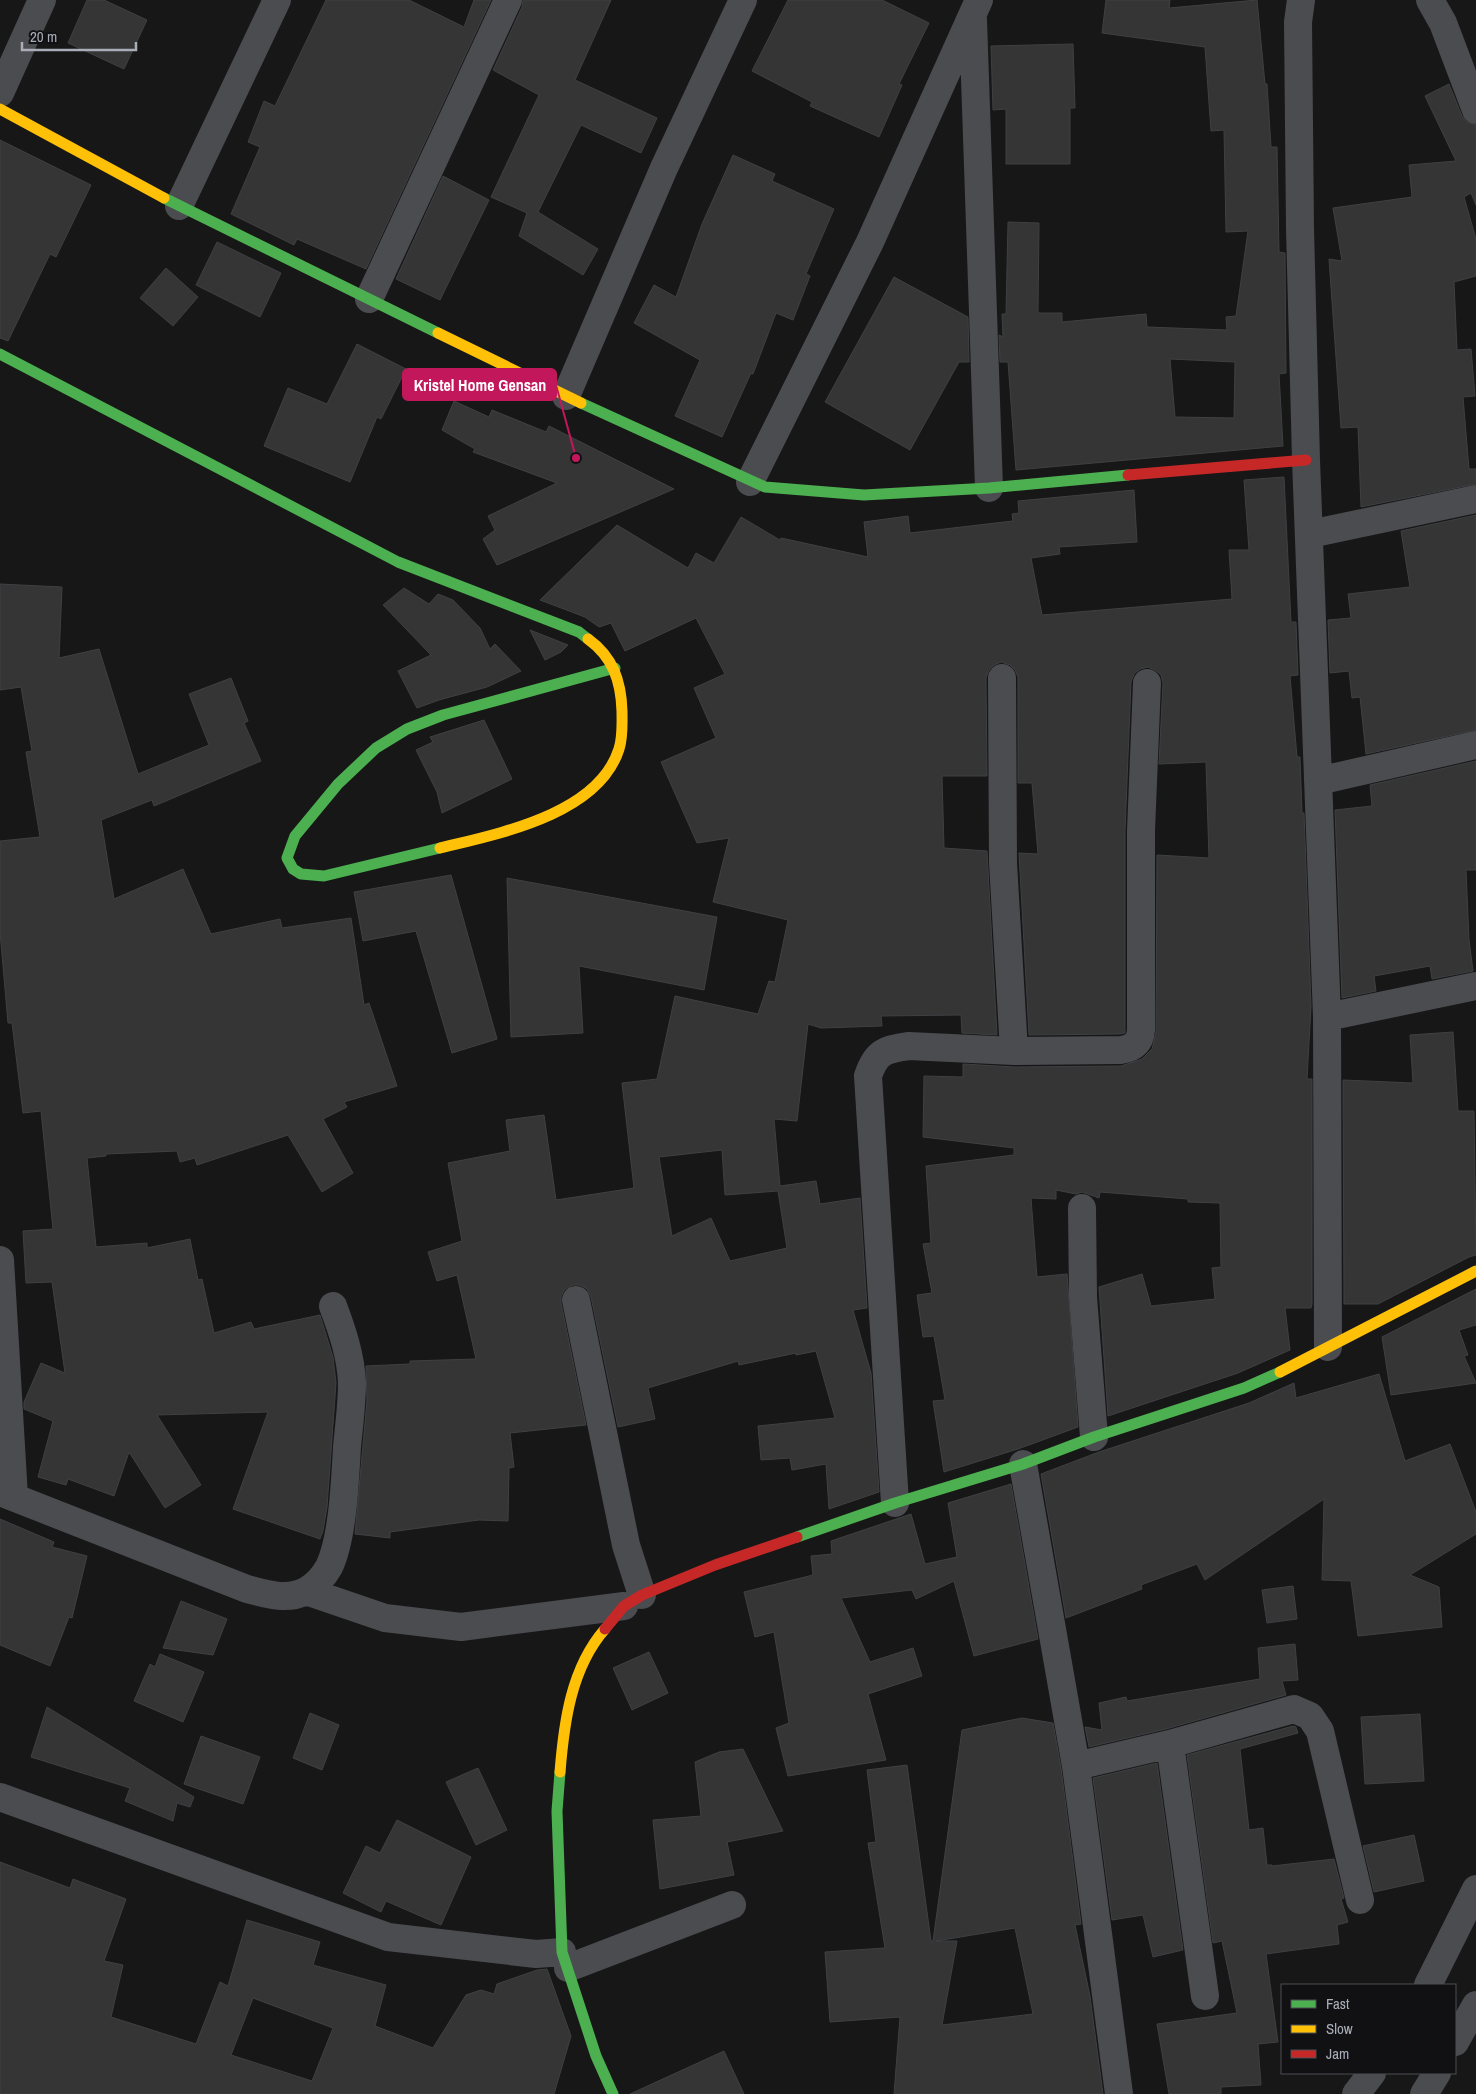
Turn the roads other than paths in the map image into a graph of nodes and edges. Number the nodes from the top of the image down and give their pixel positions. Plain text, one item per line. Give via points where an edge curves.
1 (42, 0) edge
2 (277, 0) edge
3 (508, 0) edge
4 (743, 0) edge
5 (1301, 0) edge
6 (1430, 0) edge
7 (976, 7) edge
8 (0, 93) edge
9 (0, 109) edge
10 (1476, 110) edge
11 (179, 206) junction
12 (369, 300) junction
13 (0, 354) edge
14 (566, 396) junction
15 (1306, 460) junction
16 (750, 482) junction
17 (989, 488) junction
18 (1476, 499) edge
19 (1310, 534) junction
20 (615, 668) junction
21 (1002, 678) dead end
22 (1147, 683) dead end
23 (1476, 745) edge
24 (1318, 782) junction
25 (1476, 986) edge
26 (1327, 1017) junction
27 (1014, 1051) junction
28 (1082, 1208) dead end
29 (0, 1260) edge
30 (1476, 1272) edge
31 (576, 1300) dead end
32 (333, 1306) dead end
33 (1328, 1348) junction
34 (1094, 1437) junction
35 (1023, 1464) junction
36 (7, 1495) edge
37 (894, 1503) junction
38 (306, 1591) junction
39 (633, 1600) junction
40 (1170, 1744) junction
41 (1076, 1766) junction
42 (0, 1797) edge
43 (1476, 1889) edge
44 (1360, 1900) dead end
45 (732, 1905) dead end
46 (565, 1960) junction
47 (1428, 1984) edge
48 (1205, 1996) dead end
49 (1476, 2005) edge
50 (1456, 2040) edge
51 (1371, 2074) edge
52 (1436, 2074) edge
53 (613, 2094) edge
54 (1119, 2094) edge
55 (1356, 2094) edge
56 (1424, 2094) edge

1 - 8 street
2 - 11 street
3 - 12 street
4 - 14 street via 664,168
5 - 15 street via 1298,22 1300,208
6 - 10 street via 1443,23
7 - 16 street via 870,242
7 - 17 street
9 - 11 street
11 - 12 street
12 - 14 street
13 - 20 street via 398,562 579,632 599,646
14 - 16 street
15 - 17 street
15 - 19 street
16 - 17 street via 765,488 864,495
18 - 19 street
19 - 24 street
20 - 20 street via 443,715 407,729 376,748 321,804 295,836 287,858 290,867 296,873 309,877 324,876 513,830 553,814 585,794 606,773 618,754 622,695
21 - 27 street via 1003,863
22 - 27 street via 1140,831 1141,1030 1138,1041 1134,1046 1121,1050
23 - 24 street
24 - 26 street
25 - 26 street
26 - 33 street
27 - 37 street via 893,1048 873,1061 868,1076
28 - 34 street via 1083,1297
29 - 36 street
30 - 33 street
31 - 39 street via 626,1545
32 - 38 street via 344,1334 352,1382 343,1500 329,1566
33 - 34 street via 1244,1388
34 - 35 street
35 - 37 street
35 - 41 street
36 - 38 street via 247,1589 272,1596 291,1596
37 - 39 street via 715,1565
38 - 39 street via 385,1618 461,1627
39 - 46 street via 595,1640 582,1663 563,1739 558,1811
40 - 41 street
40 - 44 street via 1294,1709 1310,1716 1320,1731
40 - 48 street
41 - 54 street
42 - 46 street via 388,1936
43 - 47 street
45 - 46 street
46 - 53 street via 596,2056
49 - 50 street
51 - 55 street
52 - 56 street

